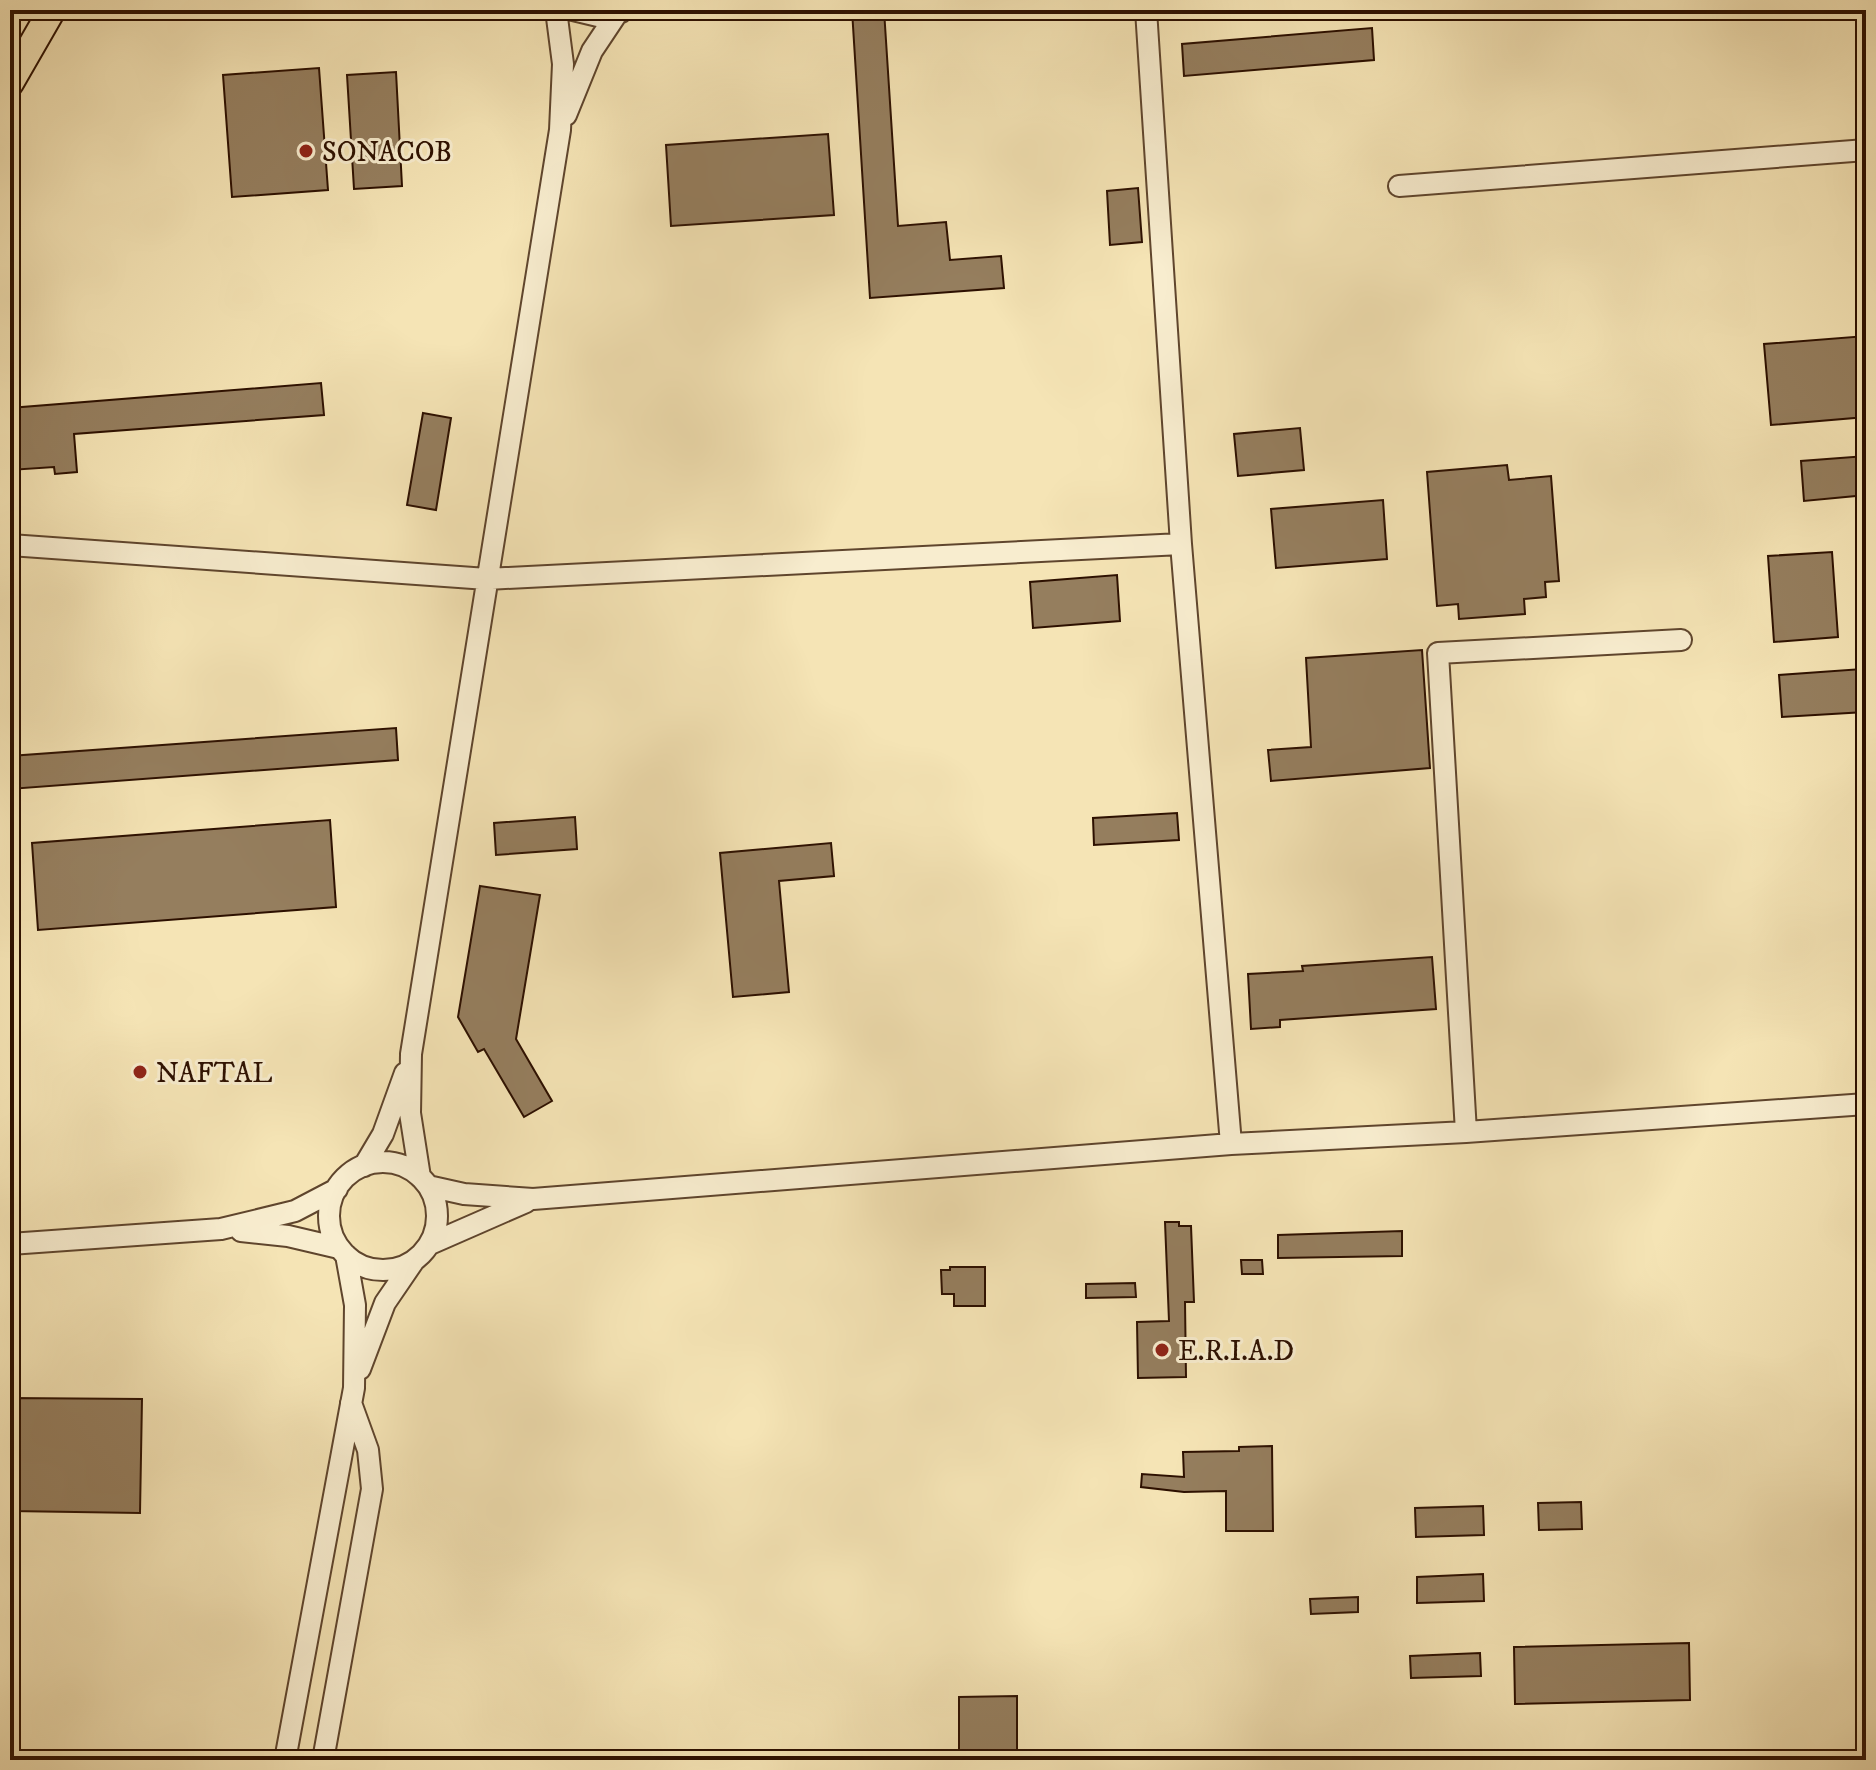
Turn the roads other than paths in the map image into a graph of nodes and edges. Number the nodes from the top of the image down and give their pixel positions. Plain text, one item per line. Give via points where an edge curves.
1 (57, 10) edge
2 (556, 10) edge
3 (573, 10) edge
4 (1146, 10) edge
5 (621, 11) edge
6 (10, 83) edge
7 (560, 130) junction
8 (1866, 150) edge
9 (1399, 186) dead end
10 (1181, 544) junction
11 (10, 545) edge
12 (487, 579) junction
13 (1681, 640) dead end
14 (411, 1054) junction
15 (1866, 1104) edge
16 (1466, 1132) junction
17 (1231, 1144) junction
18 (364, 1166) junction
19 (424, 1182) junction
20 (337, 1189) junction
21 (533, 1199) junction
22 (221, 1229) junction
23 (10, 1244) edge
24 (430, 1244) junction
25 (343, 1252) junction
26 (413, 1261) junction
27 (352, 1396) junction
28 (285, 1760) edge
29 (323, 1760) edge

1 - 6 main road
2 - 7 street via 563,64
3 - 5 street via 598,16
4 - 10 street
5 - 7 street via 592,51
7 - 12 street
8 - 9 street
10 - 12 street
10 - 17 street
11 - 12 street
12 - 14 street
13 - 16 street via 1438,653
14 - 18 street via 386,1126
14 - 19 street via 410,1113
15 - 16 street
16 - 17 street
17 - 21 street
18 - 19 street via 388,1163 411,1170
18 - 20 street
19 - 21 street via 464,1194
19 - 24 street via 437,1209
20 - 22 street via 295,1211
20 - 25 street via 330,1225
21 - 24 street
22 - 23 street
22 - 25 street via 288,1236
24 - 26 street
25 - 26 street via 379,1270
25 - 27 street via 355,1305
26 - 27 street via 385,1303
27 - 28 street
27 - 29 street via 372,1464 372,1489

